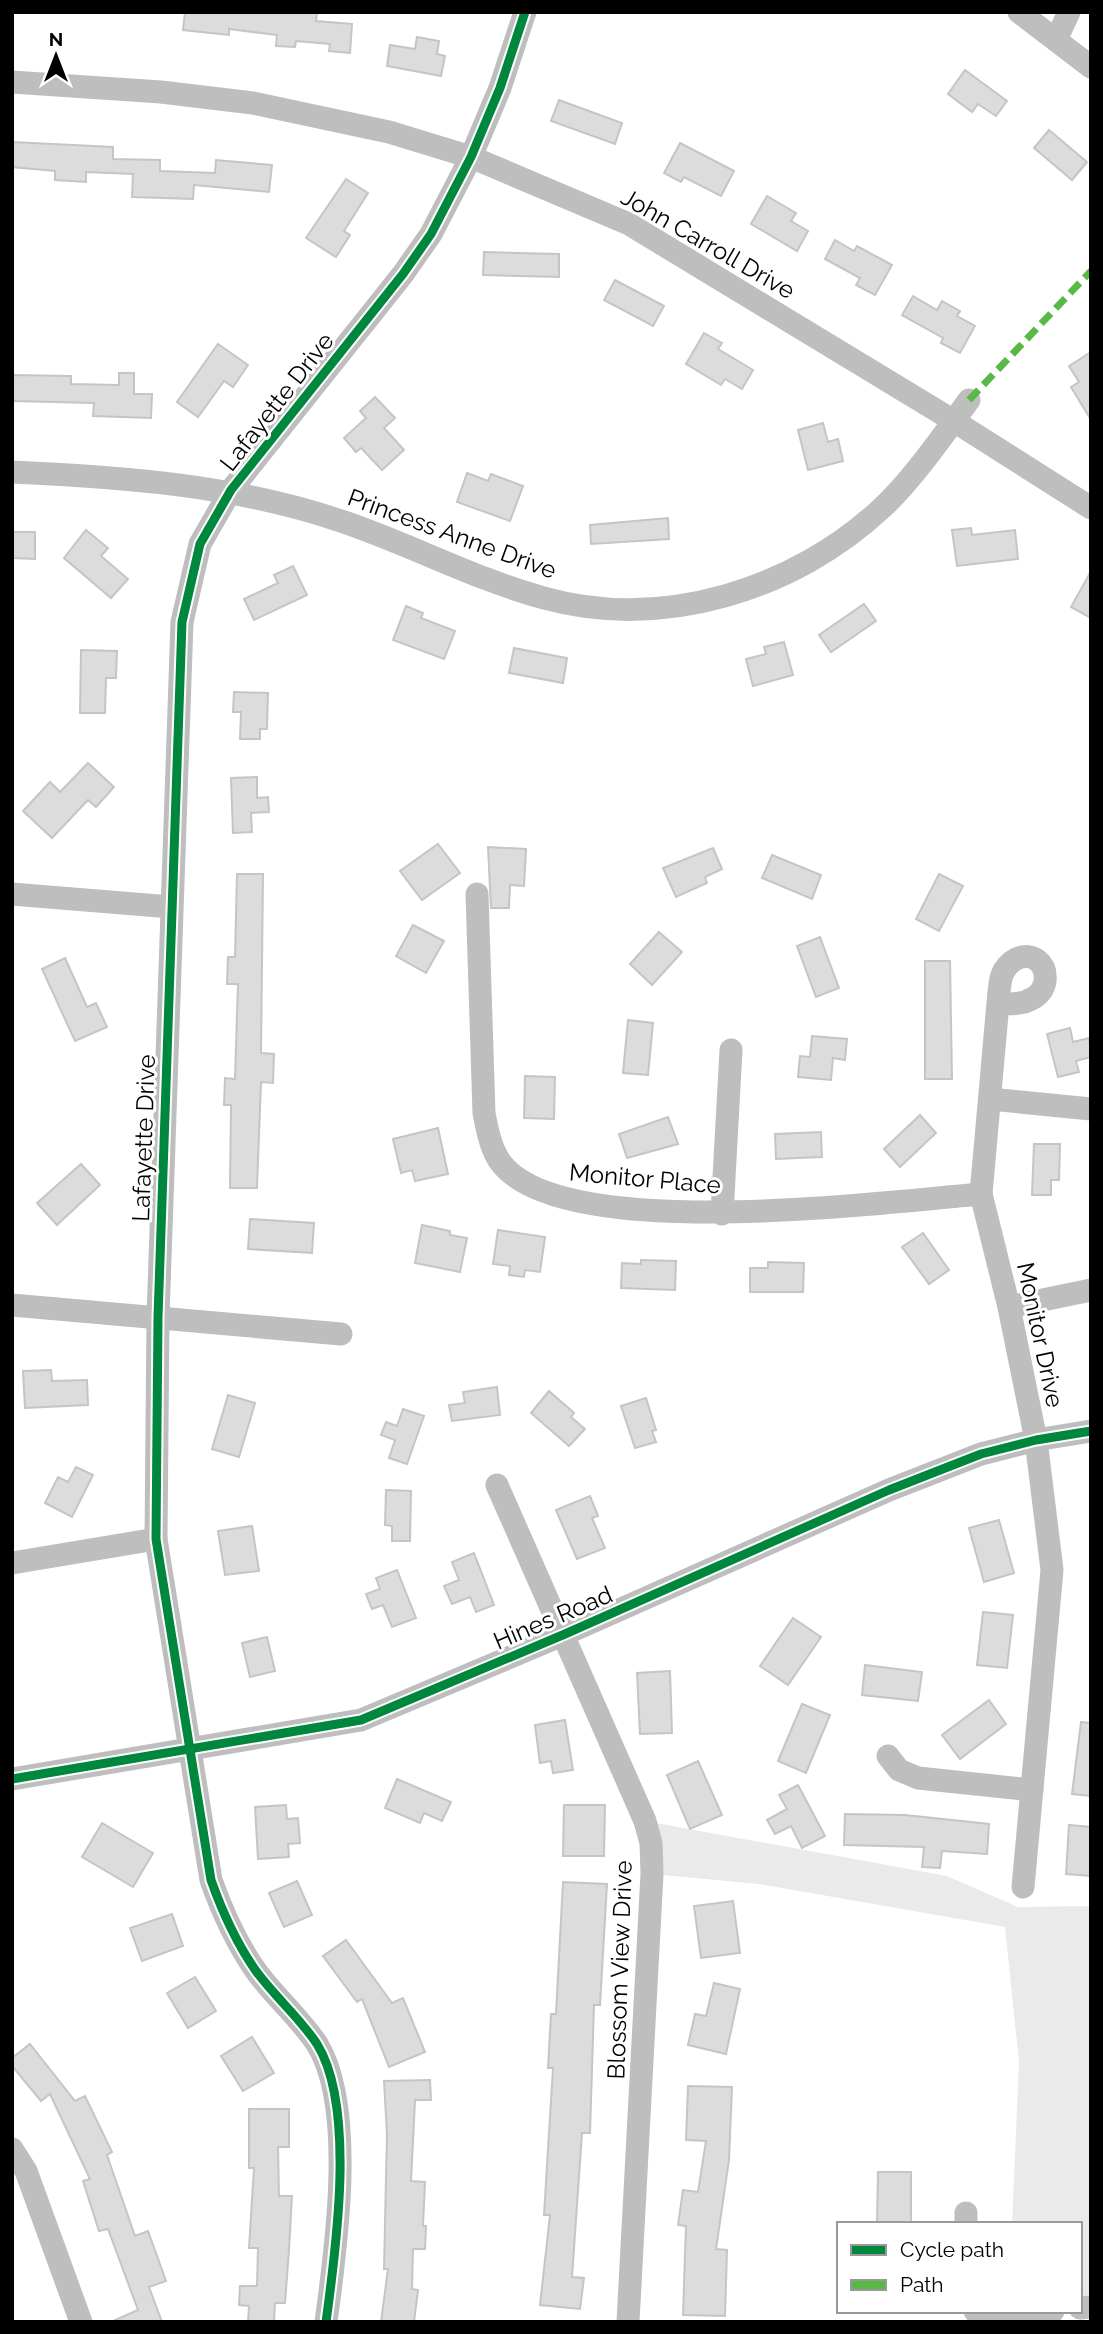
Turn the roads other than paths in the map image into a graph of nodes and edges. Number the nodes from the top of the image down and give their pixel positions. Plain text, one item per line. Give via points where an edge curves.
1 (525, 12) edge
2 (1019, 12) edge
3 (1069, 12) edge
4 (1056, 40) junction
5 (1091, 67) edge
6 (12, 82) edge
7 (471, 157) junction
8 (969, 400) dead end
9 (954, 421) junction
10 (12, 472) edge
11 (231, 490) junction
12 (1091, 508) edge
13 (12, 894) edge
14 (477, 894) dead end
15 (170, 907) junction
16 (998, 1003) dead end
17 (731, 1050) dead end
18 (990, 1099) junction
19 (1091, 1109) edge
20 (981, 1194) junction
21 (722, 1214) junction
22 (1091, 1290) edge
23 (12, 1305) edge
24 (1009, 1307) junction
25 (158, 1317) junction
26 (341, 1334) dead end
27 (1091, 1431) edge
28 (1036, 1440) junction
29 (497, 1485) dead end
30 (156, 1539) junction
31 (12, 1563) edge
32 (565, 1634) junction
33 (191, 1750) junction
34 (888, 1756) dead end
35 (12, 1779) edge
36 (1032, 1790) junction
37 (1023, 1887) dead end
38 (12, 2148) edge
39 (980, 2313) edge
40 (1036, 2313) edge
41 (81, 2322) edge
42 (326, 2322) edge
43 (628, 2322) edge

1 - 7 street, Lafayette Drive
2 - 4 street
3 - 4 street
4 - 5 street
6 - 7 street, John Carroll Drive via 253,103 389,132
7 - 9 street, John Carroll Drive via 629,224
7 - 11 street, Lafayette Drive via 431,234 403,274
8 - 9 street, Princess Anne Drive
9 - 11 street, Princess Anne Drive via 884,507 820,556 755,587 677,606 599,608 546,599 341,521
9 - 12 street, John Carroll Drive
10 - 11 street, Princess Anne Drive via 116,476
11 - 15 street, Lafayette Drive via 200,544 182,622
13 - 15 street
14 - 21 street, Monitor Place via 480,1079 488,1133 501,1163 555,1198
15 - 25 street, Lafayette Drive
16 - 18 street, Monitor Drive
17 - 21 street
18 - 19 street
18 - 20 street, Monitor Drive
20 - 21 street, Monitor Place
20 - 24 street, Monitor Drive
22 - 24 street
23 - 25 street
24 - 28 street, Monitor Drive
25 - 26 street
25 - 30 street, Lafayette Drive
27 - 28 street, Hines Road
28 - 32 street, Hines Road via 981,1454 889,1490
28 - 36 street, Monitor Drive via 1052,1570
29 - 32 street, Blossom View Drive
30 - 31 street
30 - 33 street, Lafayette Drive
32 - 33 street, Hines Road via 361,1720
32 - 43 street, Blossom View Drive via 651,1843
33 - 35 street, Hines Road
33 - 42 street, Lafayette Drive via 211,1880 222,1910 255,1970 317,2045 336,2091 341,2159
34 - 36 street via 899,1770 918,1779
36 - 37 street, Monitor Drive
38 - 41 street via 26,2171
39 - 40 street via 993,2318

